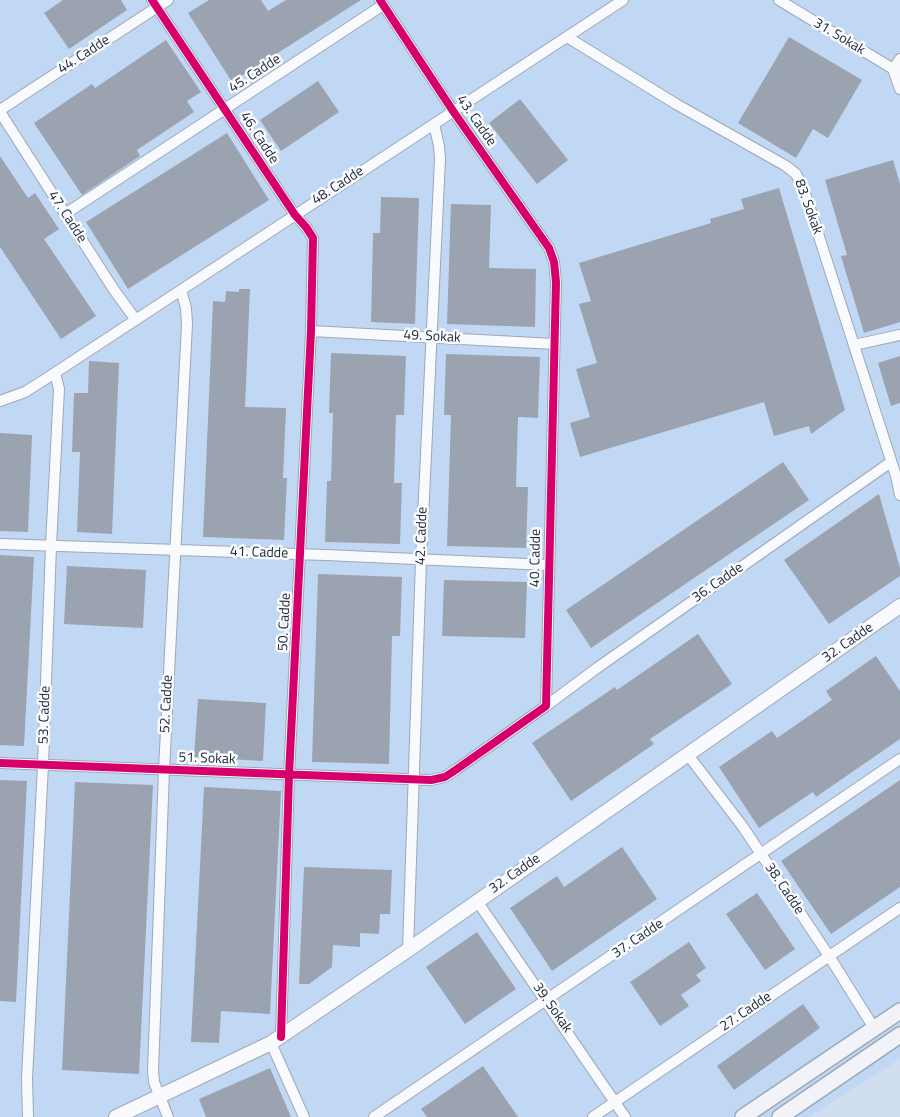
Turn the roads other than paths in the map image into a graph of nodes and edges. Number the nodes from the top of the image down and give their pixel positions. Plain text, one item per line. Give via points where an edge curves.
1 (168, 0) edge
2 (623, 0) edge
3 (779, 0) edge
4 (382, 2) edge
5 (155, 4) edge
6 (567, 37) junction
7 (900, 59) edge
8 (897, 71) edge
9 (900, 89) edge
10 (224, 108) junction
11 (0, 111) edge
12 (453, 111) junction
13 (434, 124) junction
14 (65, 214) junction
15 (294, 215) junction
16 (553, 255) joint
17 (181, 290) junction
18 (136, 320) junction
19 (310, 330) junction
20 (900, 335) edge
21 (431, 337) junction
22 (554, 344) junction
23 (854, 345) junction
24 (55, 373) junction
25 (0, 401) edge
26 (891, 462) junction
27 (900, 495) edge
28 (0, 544) edge
29 (51, 546) junction
30 (175, 550) junction
31 (300, 555) junction
32 (421, 560) junction
33 (548, 566) junction
34 (900, 606) edge
35 (546, 706) junction
36 (688, 754) junction
37 (900, 759) edge
38 (0, 763) edge
39 (43, 765) junction
40 (164, 770) junction
41 (289, 775) junction
42 (413, 780) junction
43 (760, 853) junction
44 (477, 901) junction
45 (900, 908) edge
46 (408, 950) junction
47 (829, 956) junction
48 (546, 1001) junction
49 (900, 1011) edge
50 (874, 1028) junction
51 (900, 1036) edge
52 (276, 1040) junction
53 (160, 1097) junction
54 (616, 1102) junction
55 (28, 1117) edge
56 (116, 1117) edge
57 (168, 1117) edge
58 (304, 1117) edge
59 (374, 1117) edge
60 (593, 1117) edge
61 (625, 1117) edge
62 (743, 1117) edge
63 (780, 1117) edge

1 - 5 street, 44. Cadde
2 - 6 street, 48. Cadde
3 - 8 street, 31. Sokak
4 - 10 street, 45. Cadde
4 - 12 street, 43. Cadde
5 - 10 street, 46. Cadde
5 - 11 street, 44. Cadde
6 - 12 street, 48. Cadde
6 - 23 street, 83. Sokak via 796,174
7 - 8 street
8 - 9 street
10 - 14 street, 45. Cadde
10 - 15 street, 46. Cadde
11 - 14 street, 47. Cadde
12 - 13 street, 48. Cadde
12 - 16 street, 43. Cadde
13 - 15 street, 48. Cadde
13 - 21 street, 42. Cadde via 440,159
14 - 18 street, 47. Cadde
15 - 17 street, 48. Cadde
15 - 19 street, 50. Cadde via 313,238
16 - 22 street, 40. Cadde via 556,282
17 - 18 street, 48. Cadde
17 - 30 street, 52. Cadde via 187,324
18 - 24 street, 48. Cadde
19 - 21 street, 49. Sokak
19 - 31 street, 50. Cadde
20 - 23 street
21 - 22 street, 49. Sokak
21 - 32 street, 42. Cadde
22 - 33 street, 40. Cadde
23 - 26 street, 83. Sokak
24 - 25 street, 48. Cadde via 25,392
24 - 29 street, 53. Cadde via 59,389
26 - 27 street, 83. Sokak
26 - 35 street, 36. Cadde
28 - 29 street, 41. Cadde
29 - 30 street, 41. Cadde
29 - 39 street, 53. Cadde
30 - 31 street, 41. Cadde
30 - 40 street, 52. Cadde
31 - 32 street, 41. Cadde
31 - 41 street, 50. Cadde
32 - 33 street, 41. Cadde
32 - 42 street, 42. Cadde
33 - 35 street, 40. Cadde
34 - 36 street, 32. Cadde
35 - 42 street via 445,777
36 - 43 street, 38. Cadde
36 - 44 street, 32. Cadde
37 - 43 street, 37. Cadde
38 - 39 street, 51. Sokak
39 - 40 street, 51. Sokak
39 - 55 street, 53. Cadde via 27,1078
40 - 41 street, 51. Sokak
40 - 53 street, 52. Cadde via 153,1071
41 - 42 street, 51. Sokak
41 - 52 street, 50. Cadde
42 - 46 street, 42. Cadde
43 - 47 street, 38. Cadde
43 - 48 street, 37. Cadde
44 - 46 street, 32. Cadde
44 - 48 street, 39. Sokak
45 - 47 street, 27. Cadde
46 - 52 street, 32. Cadde
47 - 50 street, 38. Cadde
47 - 54 street, 27. Cadde
48 - 54 street, 39. Sokak
48 - 59 street, 37. Cadde
49 - 50 main road
50 - 62 main road
51 - 63 main road
52 - 53 street, 32. Cadde
52 - 58 street, 50. Cadde
53 - 56 street, 32. Cadde
53 - 57 street, 52. Cadde
54 - 60 street, 27. Cadde
54 - 61 street, 39. Sokak

